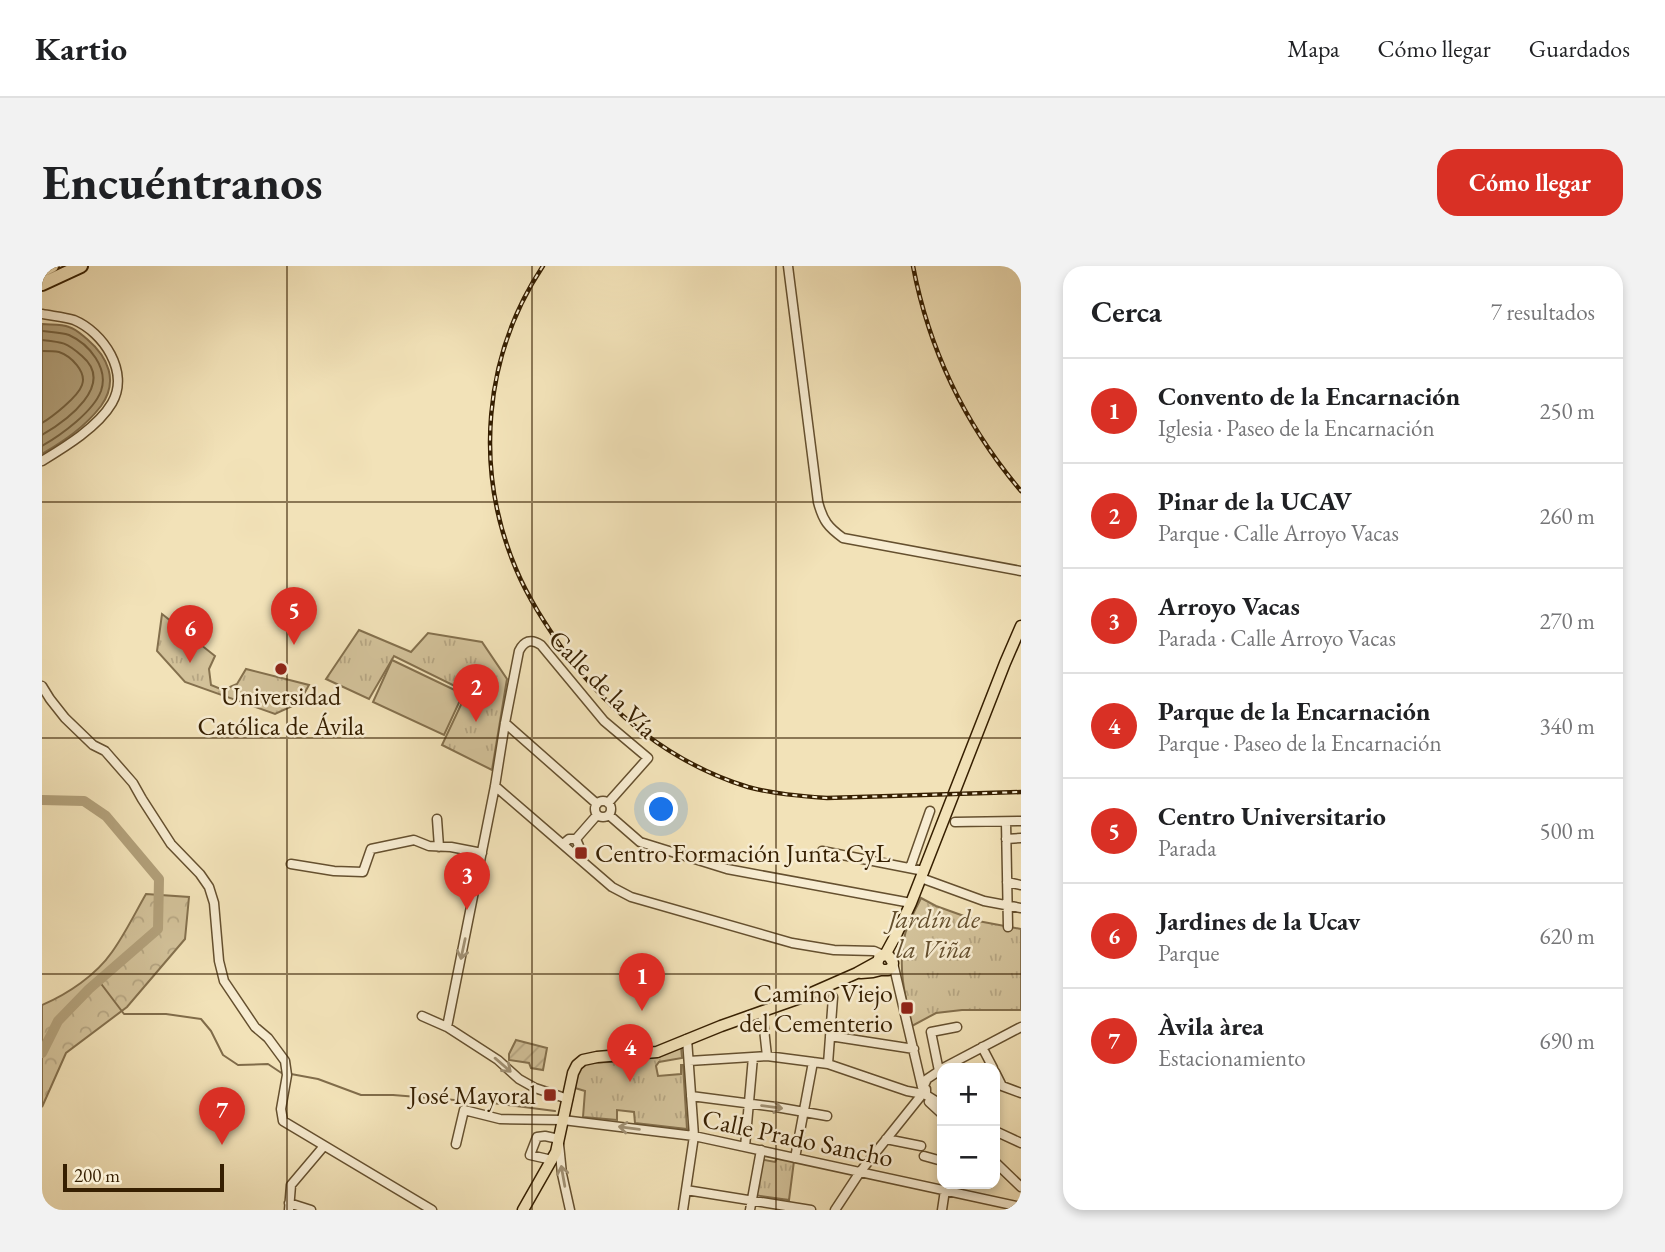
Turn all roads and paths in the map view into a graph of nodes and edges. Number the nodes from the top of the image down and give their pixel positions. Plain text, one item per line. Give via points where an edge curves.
1 (52, 266) edge
2 (81, 266) edge
3 (788, 266) edge
4 (42, 271) edge
5 (42, 284) edge
6 (42, 314) edge
7 (42, 461) edge
8 (1021, 571) edge
9 (1021, 626) edge
10 (42, 686) edge
11 (505, 723) junction
12 (495, 786) junction
13 (608, 803) junction
14 (597, 804) junction
15 (930, 811) dead end
16 (597, 815) junction
17 (609, 815) junction
18 (437, 819) dead end
19 (1006, 821) junction
20 (1021, 821) edge
21 (955, 822) dead end
22 (1021, 838) edge
23 (576, 839) junction
24 (1006, 839) junction
25 (563, 844) junction
26 (439, 846) junction
27 (822, 851) dead end
28 (482, 853) junction
29 (574, 854) junction
30 (291, 864) dead end
31 (910, 868) junction
32 (922, 874) junction
33 (1007, 882) junction
34 (1021, 885) edge
35 (911, 903) junction
36 (1008, 906) junction
37 (1021, 908) edge
38 (1008, 927) dead end
39 (885, 962) junction
40 (833, 997) dead end
41 (762, 1011) junction
42 (422, 1016) dead end
43 (447, 1027) junction
44 (957, 1027) dead end
45 (1021, 1027) edge
46 (830, 1036) junction
47 (687, 1039) junction
48 (982, 1047) junction
49 (914, 1049) junction
50 (767, 1056) junction
51 (753, 1057) junction
52 (689, 1061) junction
53 (813, 1062) junction
54 (939, 1063) edge
55 (952, 1063) edge
56 (990, 1063) edge
57 (828, 1064) junction
58 (937, 1072) edge
59 (1000, 1082) edge
60 (1021, 1091) edge
61 (922, 1093) junction
62 (691, 1096) junction
63 (937, 1102) edge
64 (748, 1103) junction
65 (566, 1109) junction
66 (937, 1109) edge
67 (805, 1112) junction
68 (827, 1116) dead end
69 (1000, 1133) edge
70 (694, 1136) junction
71 (886, 1139) junction
72 (559, 1141) junction
73 (1021, 1143) edge
74 (456, 1144) dead end
75 (324, 1146) junction
76 (922, 1146) dead end
77 (745, 1147) junction
78 (761, 1150) junction
79 (924, 1156) dead end
80 (795, 1158) junction
81 (552, 1160) junction
82 (937, 1160) edge
83 (1000, 1168) edge
84 (860, 1172) junction
85 (1021, 1187) edge
86 (686, 1190) junction
87 (945, 1190) junction
88 (751, 1200) junction
89 (289, 1207) edge
90 (1021, 1207) edge
91 (311, 1210) edge
92 (432, 1210) edge
93 (523, 1210) edge
94 (570, 1210) edge
95 (683, 1210) edge
96 (750, 1210) edge
97 (811, 1210) edge
98 (835, 1210) edge
99 (942, 1210) edge

1 - 4 highway
2 - 5 highway
3 - 8 street via 818,502 829,528 843,538
6 - 7 street via 74,320 95,334 113,357 117,378 114,401 108,408 82,435
9 - 32 main road
10 - 75 street via 65,718 134,783 172,844 209,887 224,981 285,1061 283,1121
11 - 12 street
11 - 13 street, Calle de la Vía via 519,651 528,641 535,641 604,721 648,758
11 - 14 street
12 - 25 street
12 - 28 street
13 - 14 street
13 - 17 street
14 - 16 street
15 - 31 street
16 - 17 street
16 - 23 street
17 - 35 street via 640,842 727,869
18 - 26 street
19 - 20 street
19 - 21 street
19 - 24 street
22 - 24 street
23 - 25 street
23 - 29 street via 579,846
24 - 33 street
25 - 29 street
26 - 28 street
26 - 30 street via 414,841 371,849 363,872
27 - 31 street
28 -> 43 street
29 - 39 street via 612,887 639,899 792,943 874,951
31 - 32 street
32 - 35 main road
32 - 36 street via 984,901
33 - 34 street
33 - 36 street
35 - 39 main road
36 - 37 street
36 - 38 street
39 - 41 main road
39 - 49 street via 898,981
40 - 46 street
41 - 47 main road
41 - 50 street
42 - 43 street
43 -> 65 street
44 - 54 street via 931,1032
45 - 48 street
46 - 49 street
46 - 57 street
47 - 52 street
47 - 65 main road via 657,1052 583,1060 573,1073
48 - 55 street
48 - 56 street
49 - 61 street
50 - 51 street
50 - 53 street
51 - 52 street
51 - 64 street
52 - 62 street
53 - 57 street
53 - 67 street
57 - 61 street
58 - 61 street via 927,1079
59 - 60 street
61 - 63 street
61 - 66 street
61 - 71 street
62 - 64 street
62 - 70 street
64 -> 67 street
64 - 77 street
70 -> 65 street, Calle Prado Sancho
65 - 72 main road
65 - 74 street via 500,1119 464,1110
67 - 68 street
67 - 80 street
69 - 73 street
70 - 77 street, Calle Prado Sancho
70 - 86 street
71 - 76 street
71 - 84 street
72 - 81 main road
72 - 81 street via 537,1137 530,1155
94 -> 72 street
75 - 89 street via 291,1185
75 - 92 street
77 - 78 street, Calle Prado Sancho
78 - 80 street, Calle Prado Sancho
78 - 88 street
79 - 82 street
80 - 84 street, Calle Prado Sancho
81 - 93 main road
83 - 85 street
84 - 87 street, Calle Prado Sancho
84 - 98 street
86 - 88 street
86 - 95 street
87 - 90 street, Calle Prado Sancho
87 - 99 street
88 - 96 street
88 - 97 street
89 - 91 street

